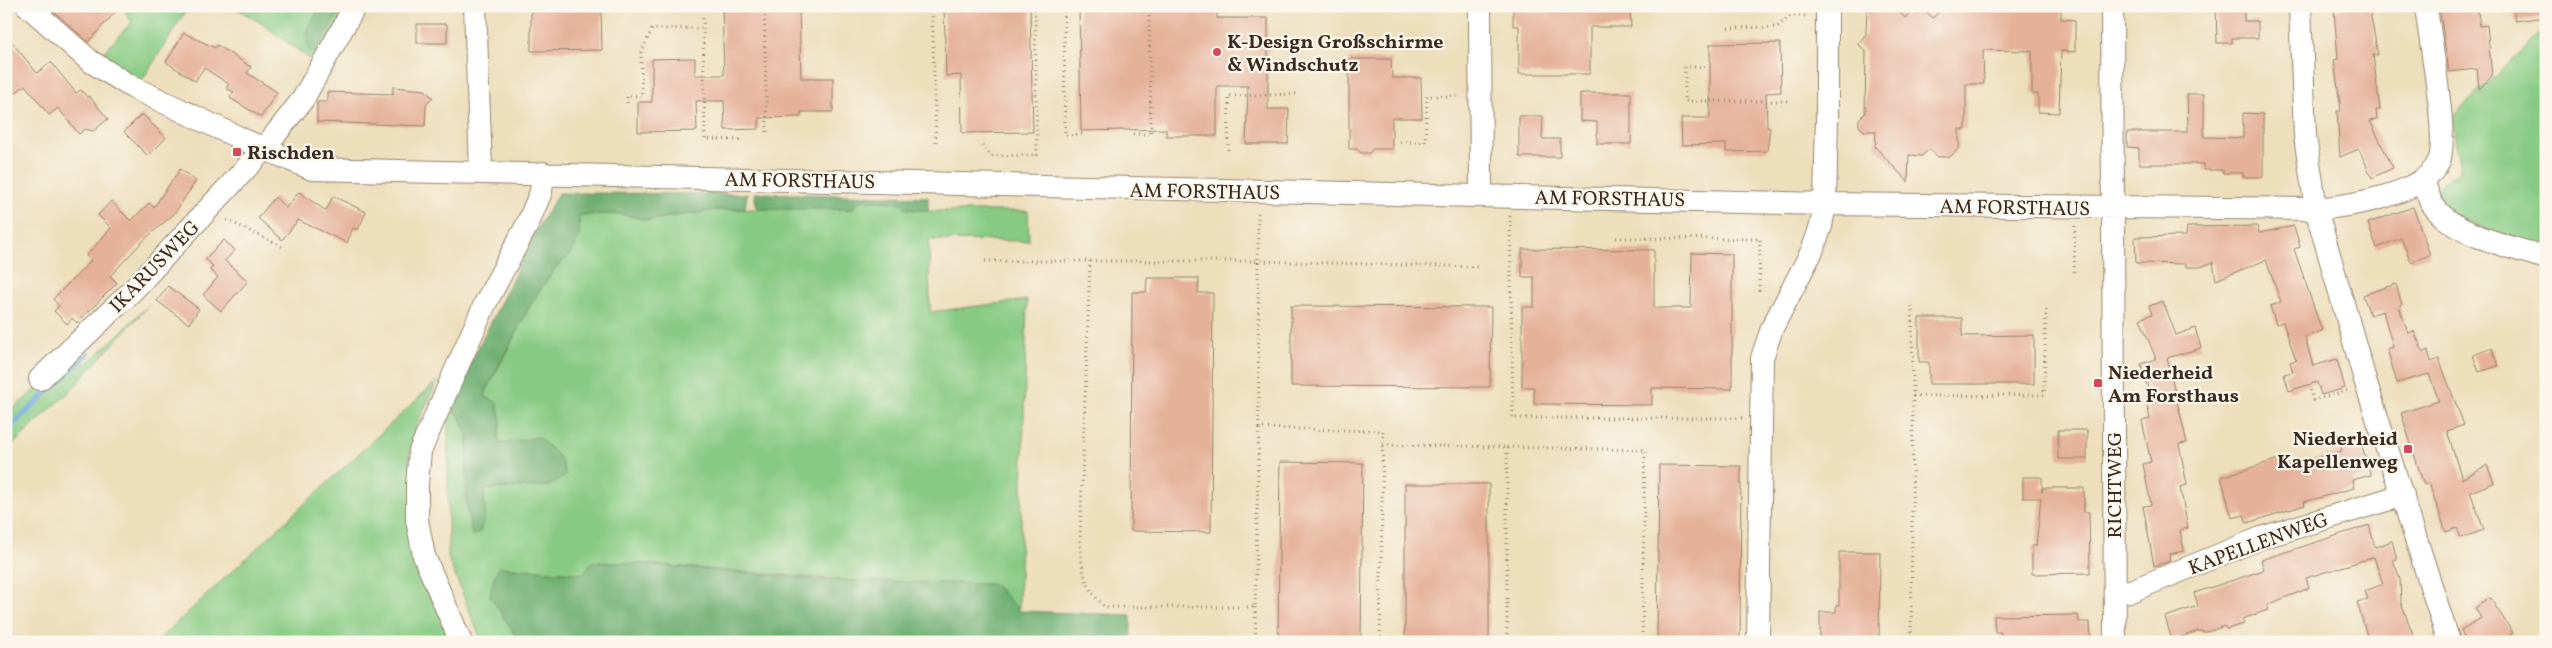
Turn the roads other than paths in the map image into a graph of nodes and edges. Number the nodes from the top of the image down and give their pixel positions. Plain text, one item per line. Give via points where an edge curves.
1 (28, 6) edge
2 (355, 6) edge
3 (475, 6) edge
4 (1480, 6) edge
5 (2112, 6) edge
6 (2300, 6) edge
7 (2426, 6) edge
8 (1827, 11) edge
9 (264, 149) junction
10 (481, 171) junction
11 (543, 173) junction
12 (2423, 180) junction
13 (1481, 194) junction
14 (1825, 204) junction
15 (2114, 208) junction
16 (2316, 209) junction
17 (2546, 258) edge
18 (40, 379) dead end
19 (2403, 495) junction
20 (2114, 592) junction
21 (462, 642) edge
22 (1758, 642) edge
23 (2115, 642) edge
24 (2449, 642) edge

1 - 9 street, AM FORSTHAUS via 90,61 132,87
2 - 9 street, IKARUSWEG via 303,99
3 - 10 street
4 - 13 street
5 - 15 street, RICHTWEG
6 - 16 street via 2305,136
7 - 12 street, AM FORSTHAUS via 2442,148 2435,170
8 - 14 street
9 - 10 street, AM FORSTHAUS via 312,169
9 - 18 street, IKARUSWEG via 133,290
10 - 11 street, AM FORSTHAUS
11 - 13 street, AM FORSTHAUS via 1415,196
11 - 21 street via 541,192 528,223 485,304 420,450 417,520 424,556
12 - 16 street, AM FORSTHAUS via 2407,189 2341,207
12 - 17 street via 2431,202 2440,213 2468,232
13 - 14 street, AM FORSTHAUS
14 - 15 street, AM FORSTHAUS
14 - 22 street via 1812,251 1772,328 1762,358
15 - 16 street, AM FORSTHAUS
15 - 20 street, RICHTWEG
16 - 19 street via 2367,386
19 - 20 street, KAPELLENWEG via 2261,538 2130,591
19 - 24 street
20 - 23 street, RICHTWEG

